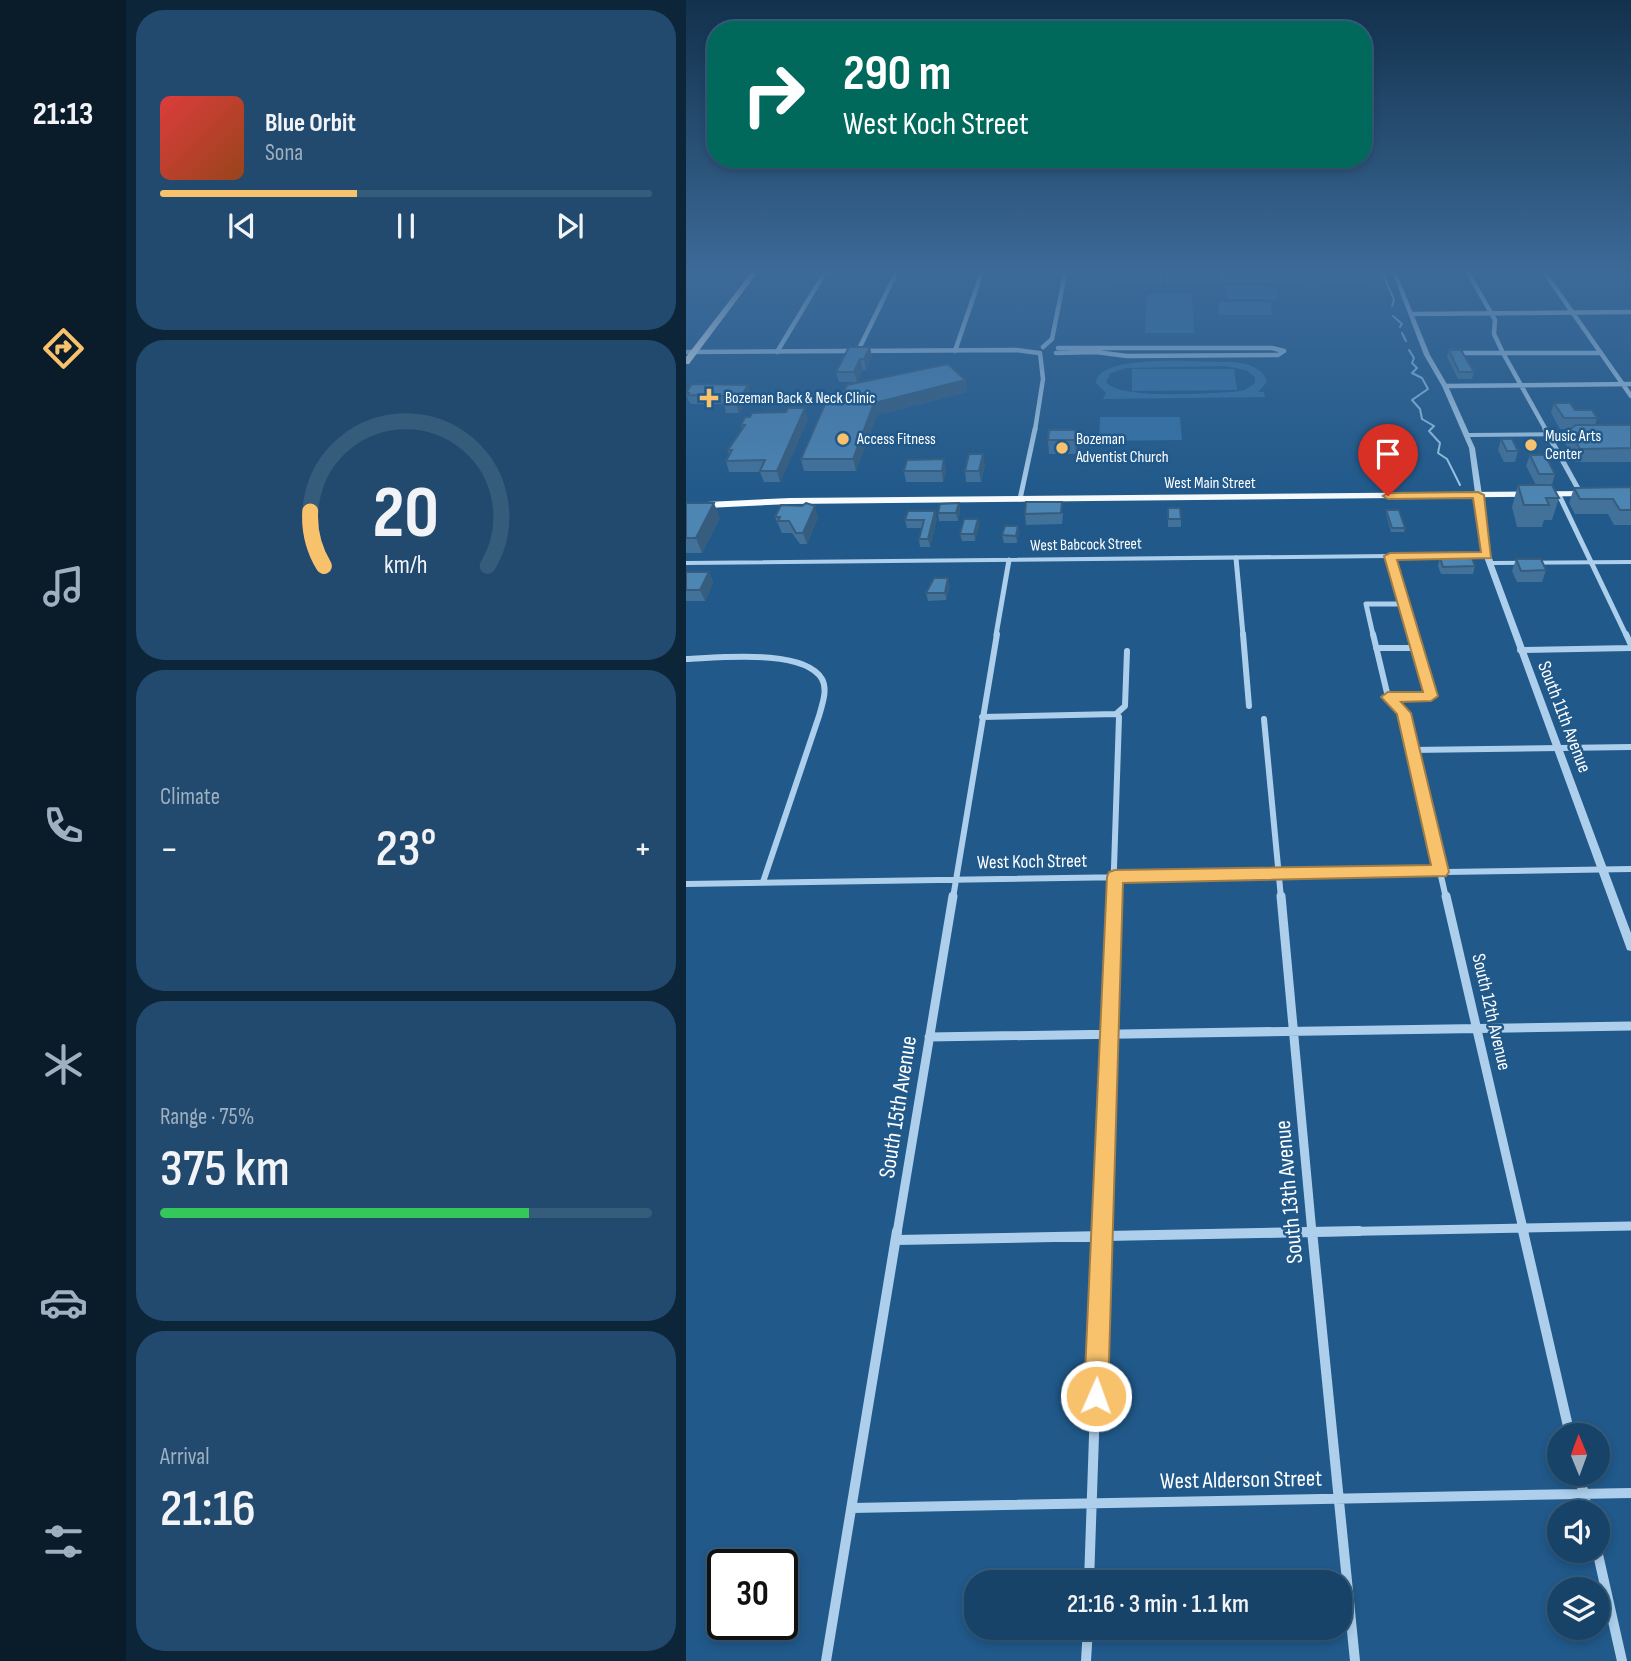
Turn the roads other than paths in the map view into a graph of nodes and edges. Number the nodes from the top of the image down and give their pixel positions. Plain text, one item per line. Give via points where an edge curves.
1 (780, 347) edge
2 (860, 347) edge
3 (957, 347) edge
4 (1045, 347) edge
5 (1052, 347) edge
6 (1424, 347) edge
7 (1500, 347) edge
8 (1596, 347) edge
9 (1041, 350) junction
10 (688, 351) edge
11 (858, 351) junction
12 (955, 351) junction
13 (777, 352) junction
14 (1464, 353) edge
15 (1503, 353) junction
16 (1052, 354) junction
17 (1601, 354) junction
18 (686, 362) edge
19 (1045, 368) junction
20 (1623, 384) junction
21 (1631, 384) edge
22 (1521, 385) junction
23 (1445, 386) junction
24 (1631, 396) edge
25 (1588, 433) edge
26 (1548, 434) junction
27 (1466, 435) junction
28 (1582, 494) junction
29 (1595, 494) edge
30 (1478, 495) junction
31 (1559, 495) junction
32 (686, 498) edge
33 (1020, 499) junction
34 (790, 501) junction
35 (686, 506) edge
36 (1390, 556) junction
37 (1236, 558) junction
38 (1488, 559) junction
39 (1009, 560) junction
40 (1591, 562) junction
41 (1631, 562) edge
42 (686, 563) edge
43 (1406, 604) junction
44 (1631, 647) edge
45 (1376, 648) junction
46 (1418, 648) junction
47 (1520, 650) junction
48 (1127, 652) dead end
49 (686, 660) edge
50 (1388, 697) junction
51 (1249, 706) dead end
52 (982, 717) junction
53 (1119, 717) dead end
54 (1264, 719) dead end
55 (1631, 747) edge
56 (1557, 748) junction
57 (1411, 750) junction
58 (1602, 869) junction
59 (1631, 869) edge
60 (1441, 872) junction
61 (1279, 874) junction
62 (1115, 877) junction
63 (955, 879) junction
64 (763, 883) junction
65 (686, 884) edge
66 (1631, 947) edge
67 (1631, 1026) edge
68 (1476, 1028) junction
69 (1293, 1031) junction
70 (1108, 1034) junction
71 (929, 1037) junction
72 (1631, 1226) edge
73 (1523, 1228) junction
74 (1311, 1232) junction
75 (1101, 1236) junction
76 (895, 1240) junction
77 (1567, 1423) edge
78 (1582, 1486) edge
79 (1631, 1493) edge
80 (1584, 1494) junction
81 (1339, 1499) junction
82 (1585, 1500) edge
83 (1092, 1504) junction
84 (852, 1508) junction
85 (1600, 1563) edge
86 (1089, 1570) edge
87 (1087, 1640) edge
88 (825, 1661) edge
89 (1086, 1661) edge
90 (1355, 1661) edge
91 (1622, 1661) edge

1 - 13 street
2 - 11 street
3 - 12 street
4 - 9 street
5 - 16 street
6 - 23 street, South 11th Avenue
7 - 15 street
8 - 17 street
9 - 12 street
9 - 16 street
9 - 16 street
9 - 19 street
10 - 13 street
10 - 18 main road
11 - 12 street
11 - 13 street
14 - 15 street
15 - 17 street
15 - 22 street
16 - 16 street via 1278,355 1284,351 1272,348
16 - 19 street
17 - 20 street
19 - 33 street
20 - 21 street
20 - 22 street
20 - 24 street
22 - 23 street
22 - 26 street
23 - 27 street, South 11th Avenue
25 - 26 street
26 - 27 street
26 - 28 street
27 - 30 street, South 11th Avenue
28 - 29 highway, West Main Street
28 - 31 highway, West Main Street
30 - 31 highway, West Main Street
30 - 33 highway, West Main Street
30 - 38 street, South 11th Avenue
31 - 40 street
32 - 34 highway, West Main Street
33 - 34 highway, West Main Street
34 - 35 highway, West Main Street
36 - 37 street, West Babcock Street
36 - 38 street, West Babcock Street
36 - 43 street
37 - 39 street, West Babcock Street
37 - 51 street
38 - 40 street, West Babcock Street
38 - 47 street, South 11th Avenue
39 - 42 street, West Babcock Street
39 - 52 street, South 15th Avenue
40 - 41 street, West Babcock Street
40 - 44 street
43 - 45 street, South 12th Avenue via 1366,604
43 - 46 street
44 - 47 street
45 - 46 street
45 - 50 street, South 12th Avenue
46 - 50 street via 1431,696
47 - 56 street, South 11th Avenue
48 - 52 street via 1125,706 1116,714
49 - 64 street via 778,659 800,662 822,678 824,694
50 - 57 street, South 12th Avenue via 1404,713
52 - 63 street, South 15th Avenue
53 - 62 street
54 - 61 street, South 13th Avenue
55 - 56 street
56 - 57 street
56 - 58 street, South 11th Avenue
57 - 60 street, South 12th Avenue
58 - 59 street, West Koch Street
58 - 60 street, West Koch Street
58 - 66 street, South 11th Avenue
60 - 61 street, West Koch Street
60 - 68 street, South 12th Avenue
61 - 62 street, West Koch Street
61 - 69 street, South 13th Avenue
62 - 63 street, West Koch Street
62 - 70 street
63 - 64 street, West Koch Street
63 - 71 street, South 15th Avenue
64 - 65 street, West Koch Street
67 - 68 street
68 - 69 street
68 - 73 street, South 12th Avenue
69 - 70 street
69 - 74 street, South 13th Avenue
70 - 71 street
70 - 75 street
71 - 76 street, South 15th Avenue
72 - 73 street
73 - 74 street
73 - 77 street, South 12th Avenue
74 - 75 street
74 - 81 street, South 13th Avenue
75 - 76 street
75 - 83 street
76 - 84 street, South 15th Avenue
78 - 80 street
79 - 80 street, West Alderson Street
80 - 81 street, West Alderson Street
80 - 82 street
81 - 83 street, West Alderson Street
81 - 90 street, South 13th Avenue
83 - 84 street, West Alderson Street
83 - 86 street
84 - 88 street, South 15th Avenue
85 - 91 street
87 - 89 street

